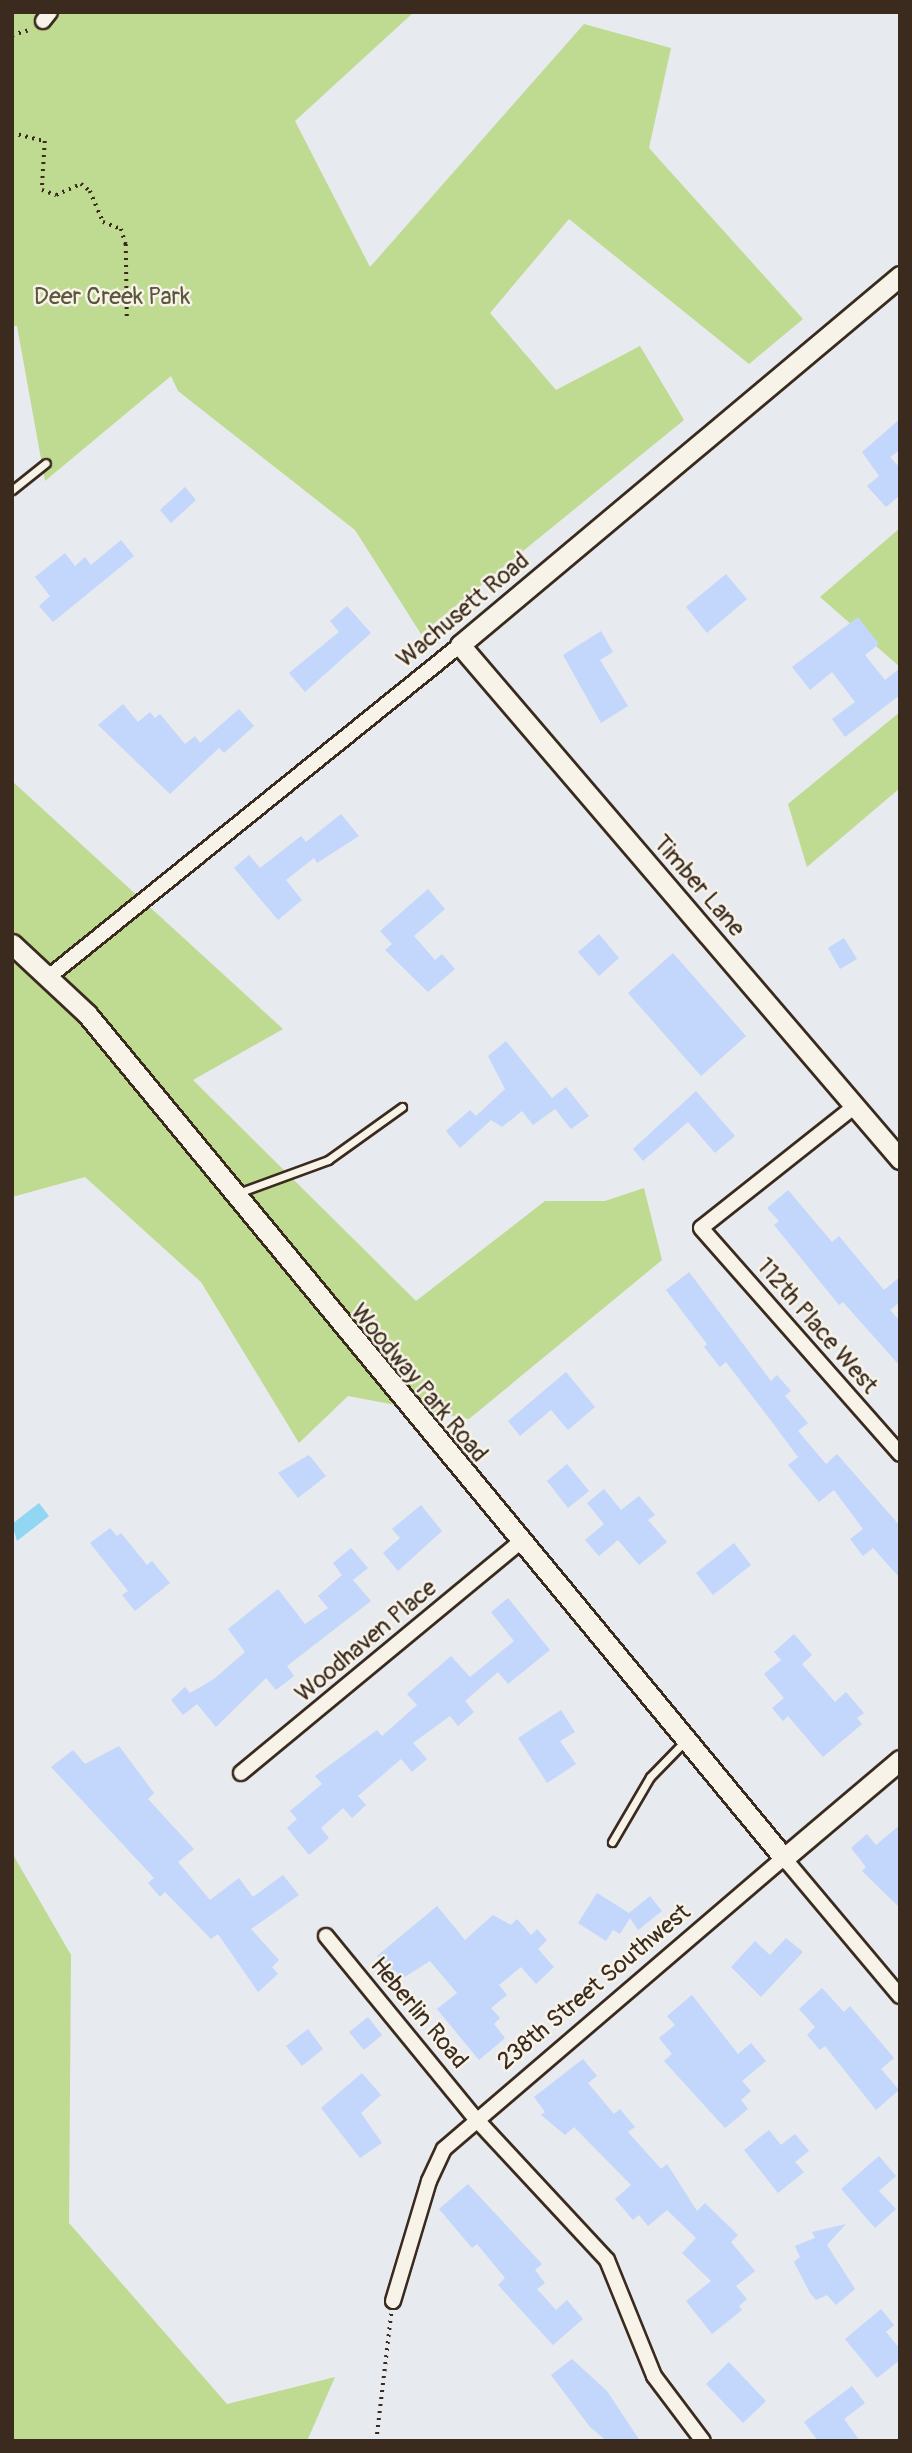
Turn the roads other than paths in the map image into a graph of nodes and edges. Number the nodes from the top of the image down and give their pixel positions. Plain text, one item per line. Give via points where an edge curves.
1 (900, 276) edge
2 (46, 463) dead end
3 (12, 490) edge
4 (460, 645) junction
5 (12, 944) edge
6 (51, 975) junction
7 (855, 1106) junction
8 (402, 1107) dead end
9 (900, 1159) edge
10 (234, 1196) junction
11 (900, 1454) edge
12 (519, 1544) junction
13 (687, 1740) junction
14 (900, 1760) edge
15 (242, 1773) dead end
16 (612, 1842) dead end
17 (784, 1858) junction
18 (326, 1936) dead end
19 (900, 1996) edge
20 (477, 2119) junction
21 (393, 2301) road end
22 (702, 2441) edge

1 - 4 street, Wachusett Road
2 - 3 lane
4 - 6 street, Wachusett Road
4 - 7 street, Timber Lane
5 - 6 street, Woodway Park Road
6 - 10 street, Woodway Park Road
7 - 9 street, Timber Lane
7 - 11 street, 112th Place West via 701,1228
8 - 10 lane via 328,1160 263,1180
10 - 12 street, Woodway Park Road
12 - 13 street, Woodway Park Road
12 - 15 street, Woodhaven Place
13 - 16 lane via 650,1777
13 - 17 street, Woodway Park Road
14 - 17 street, 238th Street Southwest
17 - 19 street
17 - 20 street, 238th Street Southwest
18 - 20 street, Heberlin Road
20 - 21 street, 238th Street Southwest via 444,2149 429,2181
20 - 22 street, Heberlin Road via 607,2260 654,2376

